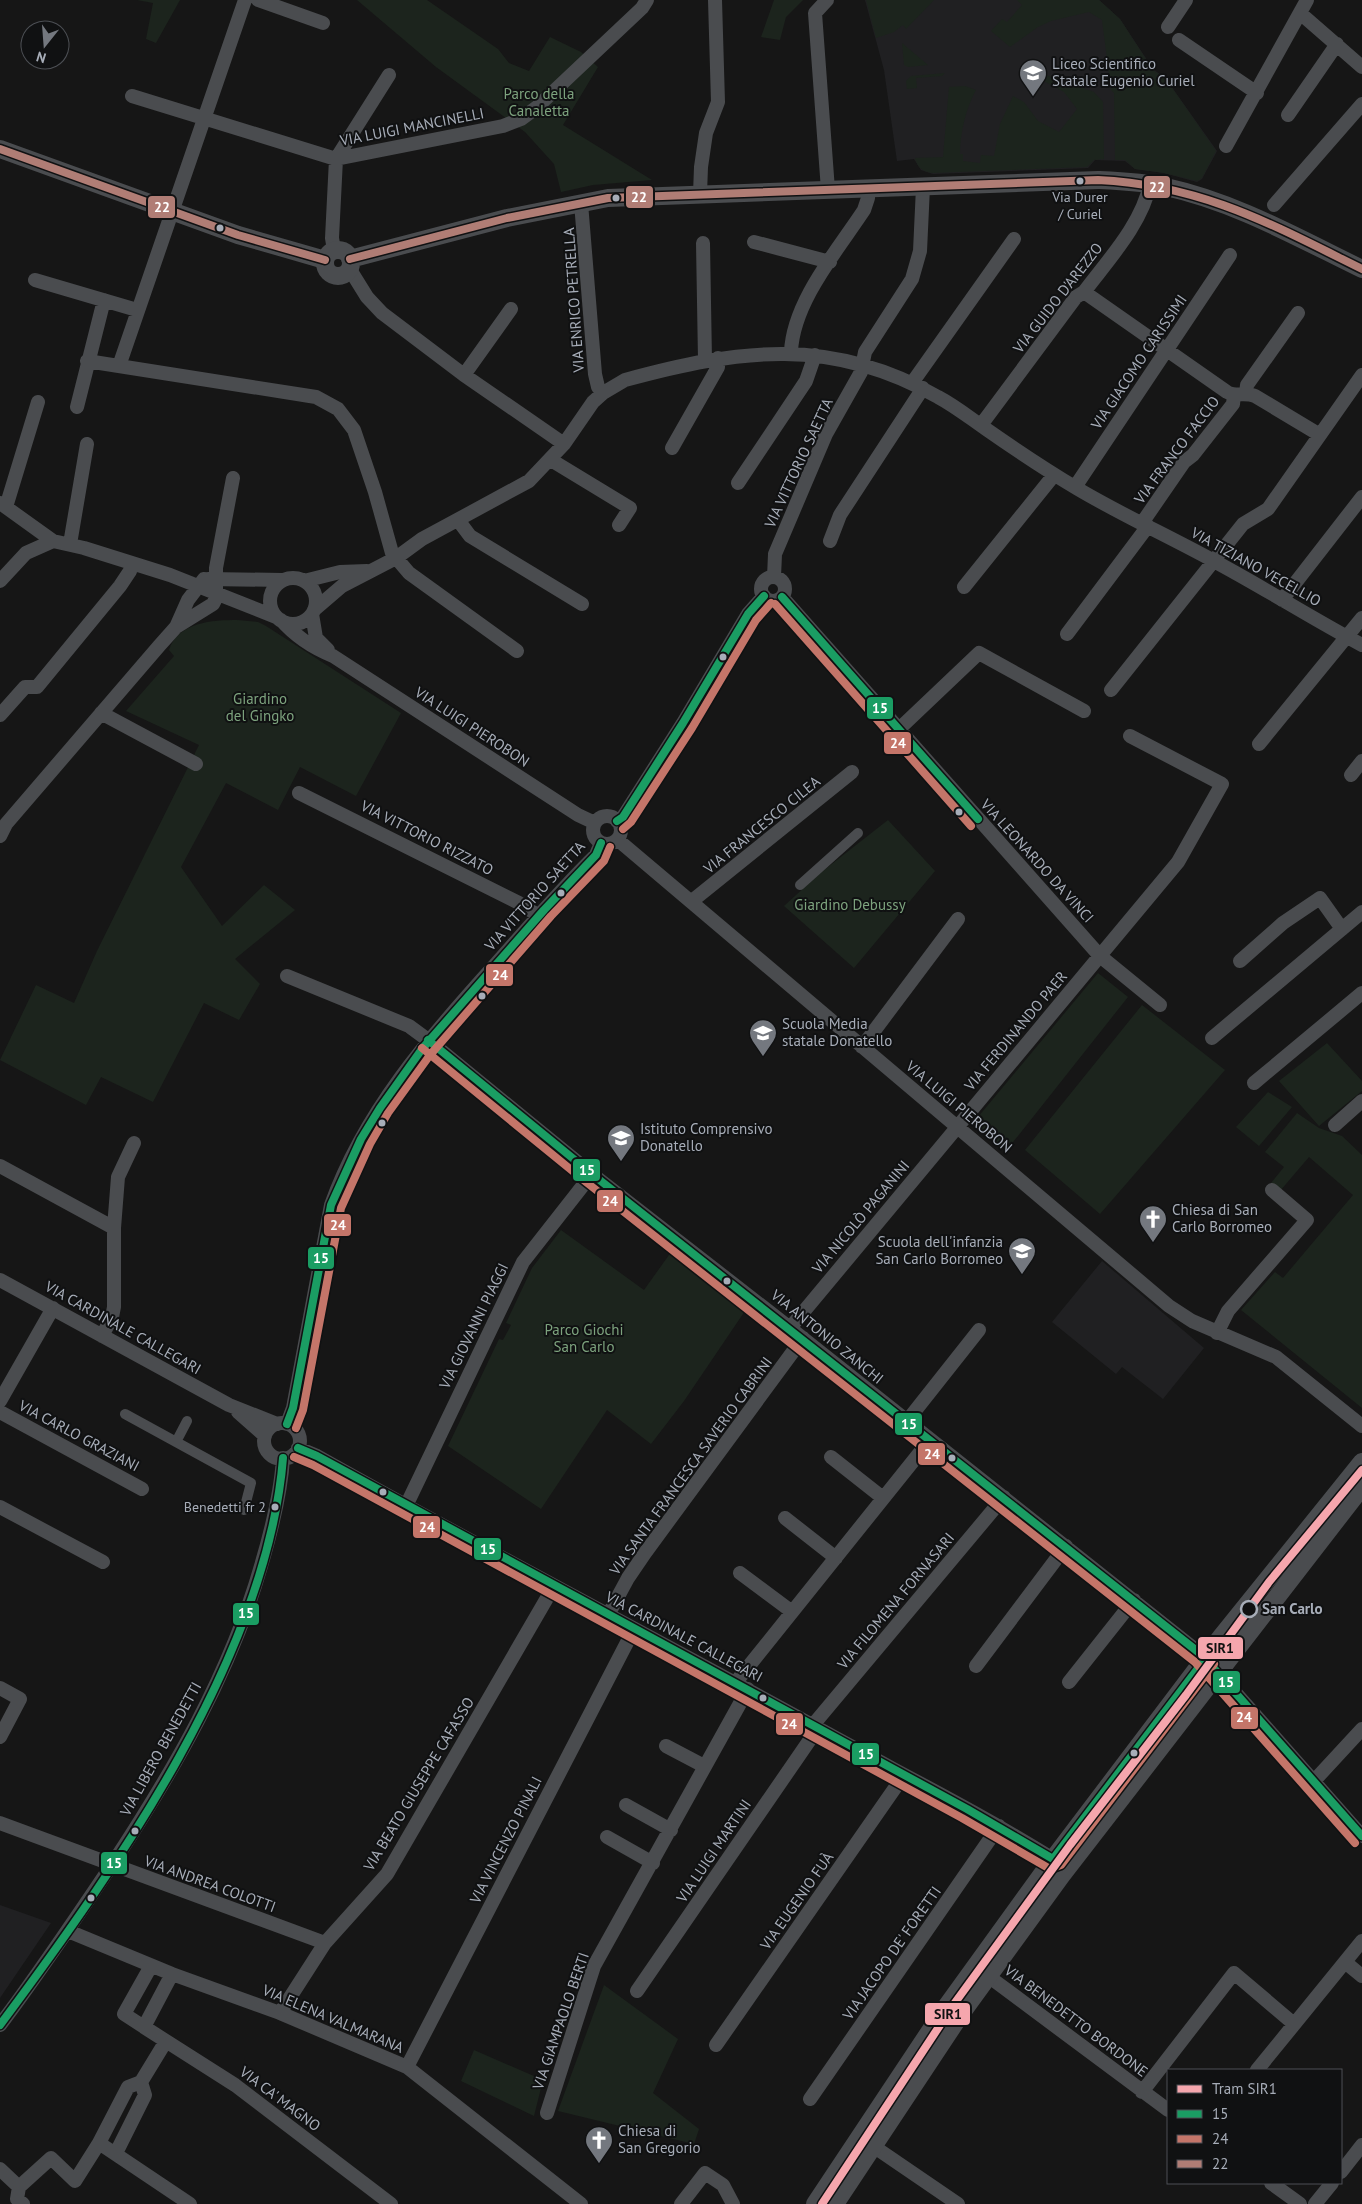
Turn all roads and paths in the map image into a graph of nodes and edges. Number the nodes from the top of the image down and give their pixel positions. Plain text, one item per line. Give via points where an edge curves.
1 (245, 0) edge
2 (258, 0) edge
3 (647, 0) edge
4 (715, 0) edge
5 (828, 0) edge
6 (1186, 0) edge
7 (1304, 4) edge
8 (323, 23) dead end
9 (1168, 26) dead end
10 (1179, 40) dead end
11 (1337, 44) junction
12 (1362, 67) edge
13 (389, 75) dead end
14 (1257, 93) junction
15 (132, 96) dead end
16 (1362, 104) edge
17 (1288, 115) dead end
18 (205, 118) junction
19 (1226, 146) dead end
20 (0, 149) edge
21 (336, 159) junction
22 (1150, 184) junction
23 (923, 186) junction
24 (867, 188) junction
25 (828, 190) junction
26 (700, 194) junction
27 (581, 203) junction
28 (1274, 205) dead end
29 (172, 210) junction
30 (1014, 239) dead end
31 (754, 242) dead end
32 (703, 243) dead end
33 (330, 255) junction
34 (1230, 255) dead end
35 (830, 262) junction
36 (349, 264) junction
37 (1362, 269) edge
38 (35, 280) dead end
39 (1084, 292) junction
40 (104, 300) junction
41 (510, 309) dead end
42 (136, 310) junction
43 (1298, 313) dead end
44 (1167, 351) junction
45 (791, 352) junction
46 (815, 355) junction
47 (712, 359) junction
48 (87, 361) junction
49 (862, 365) junction
50 (119, 366) junction
51 (464, 375) junction
52 (1362, 375) edge
53 (917, 386) junction
54 (603, 393) junction
55 (1240, 394) junction
56 (38, 402) dead end
57 (77, 407) dead end
58 (981, 426) junction
59 (1320, 435) junction
60 (87, 444) dead end
61 (564, 444) junction
62 (672, 448) dead end
63 (551, 460) junction
64 (1054, 475) junction
65 (233, 478) dead end
66 (738, 483) dead end
67 (1075, 487) junction
68 (1362, 497) edge
69 (3, 505) edge
70 (458, 520) junction
71 (618, 525) dead end
72 (1145, 525) junction
73 (52, 541) junction
74 (830, 541) dead end
75 (70, 544) junction
76 (396, 558) junction
77 (1213, 561) junction
78 (132, 564) junction
79 (370, 571) junction
80 (774, 577) junction
81 (282, 580) junction
82 (0, 581) edge
83 (304, 581) junction
84 (209, 584) junction
85 (964, 587) dead end
86 (764, 596) junction
87 (782, 596) junction
88 (1282, 600) junction
89 (582, 604) dead end
90 (313, 612) junction
91 (279, 618) junction
92 (1362, 618) edge
93 (176, 627) junction
94 (1066, 634) dead end
95 (1347, 637) junction
96 (1362, 644) edge
97 (517, 651) dead end
98 (333, 656) junction
99 (1112, 690) dead end
100 (1084, 711) dead end
101 (101, 713) junction
102 (0, 715) edge
103 (899, 729) junction
104 (1130, 736) dead end
105 (1259, 744) dead end
106 (1362, 761) edge
107 (196, 764) dead end
108 (852, 772) dead end
109 (1351, 775) dead end
110 (300, 792) dead end
111 (618, 821) junction
112 (595, 823) junction
113 (858, 833) dead end
114 (0, 836) edge
115 (618, 840) junction
116 (601, 843) junction
117 (800, 885) dead end
118 (692, 901) junction
119 (1362, 912) edge
120 (539, 916) junction
121 (958, 920) dead end
122 (1342, 929) junction
123 (1100, 956) junction
124 (1240, 961) dead end
125 (287, 976) dead end
126 (1362, 993) edge
127 (1160, 1005) dead end
128 (1212, 1038) dead end
129 (428, 1040) junction
130 (862, 1048) junction
131 (1254, 1083) dead end
132 (1362, 1101) edge
133 (1335, 1124) dead end
134 (956, 1126) junction
135 (134, 1144) dead end
136 (0, 1166) edge
137 (592, 1174) junction
138 (1272, 1190) dead end
139 (114, 1228) junction
140 (0, 1280) edge
141 (53, 1308) junction
142 (790, 1328) junction
143 (979, 1330) dead end
144 (1218, 1332) junction
145 (102, 1336) junction
146 (802, 1338) junction
147 (0, 1401) edge
148 (230, 1405) junction
149 (0, 1412) edge
150 (125, 1414) dead end
151 (187, 1421) dead end
152 (906, 1421) junction
153 (282, 1424) junction
154 (1362, 1426) edge
155 (265, 1436) junction
156 (930, 1440) junction
157 (176, 1442) junction
158 (298, 1448) junction
159 (831, 1457) dead end
160 (283, 1458) junction
161 (1362, 1462) edge
162 (1362, 1487) edge
163 (142, 1489) dead end
164 (1004, 1497) junction
165 (883, 1498) junction
166 (406, 1506) junction
167 (0, 1507) edge
168 (244, 1510) dead end
169 (785, 1518) dead end
170 (1066, 1546) junction
171 (836, 1558) junction
172 (103, 1562) dead end
173 (740, 1573) dead end
174 (554, 1586) junction
175 (1134, 1600) junction
176 (792, 1611) junction
177 (608, 1615) junction
178 (634, 1628) junction
179 (1206, 1658) junction
180 (976, 1666) dead end
181 (1218, 1672) junction
182 (736, 1682) junction
183 (1069, 1682) dead end
184 (0, 1688) edge
185 (748, 1689) junction
186 (816, 1727) junction
187 (1362, 1729) edge
188 (0, 1737) edge
189 (666, 1746) dead end
190 (704, 1766) junction
191 (904, 1775) junction
192 (1313, 1782) junction
193 (626, 1805) dead end
194 (0, 1823) edge
195 (999, 1826) junction
196 (671, 1830) junction
197 (1362, 1836) edge
198 (607, 1837) dead end
199 (1053, 1859) junction
200 (653, 1862) junction
201 (111, 1865) junction
202 (68, 1931) junction
203 (1362, 1941) edge
204 (325, 1943) junction
205 (1345, 1962) junction
206 (151, 1966) junction
207 (172, 1974) junction
208 (988, 1976) junction
209 (1362, 1976) edge
210 (638, 1991) dead end
211 (280, 2012) junction
212 (1294, 2024) junction
213 (0, 2025) edge
214 (144, 2027) junction
215 (166, 2041) junction
216 (716, 2045) dead end
217 (407, 2067) junction
218 (1258, 2069) edge
219 (142, 2082) junction
220 (1142, 2092) junction
221 (810, 2099) dead end
222 (1167, 2109) edge
223 (547, 2113) dead end
224 (99, 2143) junction
225 (1362, 2145) edge
226 (873, 2146) junction
227 (116, 2153) junction
228 (0, 2170) edge
229 (1342, 2171) edge
230 (1272, 2184) edge
231 (1331, 2184) edge
232 (19, 2187) junction
233 (23, 2204) edge
234 (190, 2204) edge
235 (391, 2204) edge
236 (581, 2204) edge
237 (680, 2204) edge
238 (734, 2204) edge
239 (815, 2204) edge
240 (835, 2204) edge
241 (958, 2204) edge
242 (1300, 2204) edge
243 (1314, 2204) edge

1 - 18 street
2 - 8 street
3 - 21 street, VIA LUIGI MANCINELLI via 521,119 503,126
4 - 26 street via 718,102 706,134
5 - 25 street via 815,13
6 - 9 street
7 - 11 street
7 - 14 street
10 - 14 street
11 - 12 street
11 - 17 street
13 - 21 street
14 - 19 street
15 - 18 street, VIA LUIGI MANCINELLI
16 - 28 street
18 - 21 street, VIA LUIGI MANCINELLI
18 - 29 street
20 - 29 street
21 - 33 street
22 - 23 street via 1098,180
22 - 37 street via 1198,195 1231,207
22 - 39 street, VIA GUIDO D'AREZZO via 1136,218
23 - 24 street
23 - 49 street, VIA VITTORIO SAETTA via 923,221 917,265 899,302 865,352
24 - 25 street
24 - 35 street via 864,210
25 - 26 street
26 - 27 street via 635,196
27 - 36 street via 507,218
27 - 54 street, VIA ENRICO PETRELLA via 595,374
29 - 33 street via 238,235
29 - 42 street
30 - 53 street
31 - 35 street
32 - 47 street
33 - 36 street via 327,269 334,274 342,274
34 - 44 street, VIA GIACOMO CARISSIMI
35 - 45 street via 797,320
36 - 51 street via 372,304
38 - 40 street
39 - 44 street
39 - 58 street, VIA GUIDO D'AREZZO via 1076,297
40 - 42 street
40 - 48 street
41 - 51 street
42 - 50 street
43 - 55 street, VIA FRANCO FACCIO
44 - 55 street
44 - 67 street, VIA GIACOMO CARISSIMI
45 - 46 street, VIA TIZIANO VECELLIO
45 - 47 street, VIA TIZIANO VECELLIO
46 - 49 street, VIA TIZIANO VECELLIO
46 - 66 street via 806,381
47 - 54 street, VIA TIZIANO VECELLIO via 625,380
47 - 62 street via 718,367
48 - 50 street
48 - 57 street
49 - 53 street, VIA TIZIANO VECELLIO
49 - 80 street, VIA VITTORIO SAETTA via 826,434 775,554
50 - 76 street via 316,396 328,401 343,413 354,430
51 - 61 street
52 - 59 street
53 - 58 street, VIA TIZIANO VECELLIO via 954,406
53 - 74 street via 840,514
54 - 61 street, VIA TIZIANO VECELLIO
55 - 59 street via 1255,396
55 - 72 street, VIA FRANCO FACCIO via 1184,462
56 - 69 street
58 - 64 street, VIA TIZIANO VECELLIO
59 - 77 street via 1268,509 1243,524
60 - 75 street
61 - 63 street, VIA TIZIANO VECELLIO
63 - 70 street, VIA TIZIANO VECELLIO via 529,481
63 - 71 street via 630,508
64 - 67 street, VIA TIZIANO VECELLIO
64 - 85 street
65 - 84 street
67 - 72 street, VIA TIZIANO VECELLIO
68 - 88 street
69 - 73 street
70 - 76 street, VIA TIZIANO VECELLIO
70 - 89 street via 470,536
72 - 77 street, VIA TIZIANO VECELLIO
72 - 94 street
73 - 75 street
73 - 82 street via 26,553
75 - 78 street
76 - 79 street, VIA TIZIANO VECELLIO
76 - 97 street via 409,573
77 - 88 street, VIA TIZIANO VECELLIO
77 - 99 street
78 - 84 street
78 - 102 street via 120,586 36,687 25,687
79 - 83 street, VIA TIZIANO VECELLIO via 340,572
79 - 90 street, VIA TIZIANO VECELLIO via 342,586
80 - 86 street, VIA VITTORIO SAETTA via 766,579 762,585
80 - 87 street, VIA VITTORIO SAETTA via 785,586
81 - 83 street
81 - 84 street
81 - 91 street via 271,594 271,606
83 - 90 street via 314,591
84 - 91 street
84 - 93 street via 188,600
84 - 93 street via 216,598 213,604
86 - 87 street via 772,600
86 - 111 street, VIA VITTORIO SAETTA via 748,614 652,773
87 - 103 street, VIA LEONARDO DA VINCI
88 - 95 street, VIA TIZIANO VECELLIO
90 - 91 street via 305,621 295,624
90 - 98 street, VIA LUIGI PIEROBON via 316,638
91 - 98 street, VIA LUIGI PIEROBON via 292,633
92 - 95 street
93 - 101 street
95 - 96 street, VIA TIZIANO VECELLIO
95 - 105 street
98 - 112 street, VIA LUIGI PIEROBON
100 - 103 street via 979,653
101 - 107 street
101 - 114 street via 6,824
103 - 123 street, VIA LEONARDO DA VINCI
104 - 123 street, VIA FERDINANDO PAER via 1222,784 1178,862
106 - 109 street
108 - 118 street, VIA FRANCESCO CILEA
110 - 120 street, VIA VITTORIO RIZZATO
111 - 112 street via 603,817
111 - 115 street via 621,832
112 - 116 street, VIA VITTORIO SAETTA via 593,834
113 - 117 street
115 - 116 street, VIA VITTORIO SAETTA via 610,844
115 - 118 street, VIA LUIGI PIEROBON
116 - 120 street, VIA VITTORIO SAETTA via 596,855
118 - 130 street, VIA LUIGI PIEROBON
119 - 122 street
120 - 129 street, VIA VITTORIO SAETTA
121 - 130 street
122 - 124 street via 1320,898 1283,922
122 - 128 street
123 - 127 street, VIA LEONARDO DA VINCI
123 - 134 street, VIA FERDINANDO PAER
125 - 129 street, VIA ANTONIO ZANCHI via 409,1026
126 - 131 street
129 - 137 street, VIA ANTONIO ZANCHI
129 - 153 street, VIA VITTORIO SAETTA via 401,1074 362,1134 339,1181 324,1234 293,1408
130 - 134 street, VIA LUIGI PIEROBON
132 - 133 street
134 - 142 street, VIA NICOLÒ PAGANINI
134 - 144 street, VIA LUIGI PIEROBON via 1168,1306
135 - 139 street via 118,1177
136 - 139 street
137 - 142 street, VIA ANTONIO ZANCHI
137 - 166 street, VIA GIOVANNI PIAGGI via 523,1262
138 - 144 street via 1307,1220 1228,1311
139 - 145 street via 114,1307
140 - 141 street, VIA CARDINALE CALLEGARI
141 - 145 street, VIA CARDINALE CALLEGARI
141 - 147 street
142 - 146 street, VIA ANTONIO ZANCHI
143 - 152 street
144 - 154 street, VIA LUIGI PIEROBON via 1276,1356
145 - 148 street, VIA CARDINALE CALLEGARI
146 - 152 street, VIA ANTONIO ZANCHI
146 - 177 street, VIA SANTA FRANCESCA SAVERIO CABRINI via 645,1553
148 - 153 street, VIA CARDINALE CALLEGARI
148 - 155 street, VIA CARDINALE CALLEGARI
149 - 163 street, VIA CARLO GRAZIANI
150 - 157 street
151 - 157 street
152 - 156 street, VIA ANTONIO ZANCHI
153 - 155 street via 270,1428
153 - 158 street via 299,1433
155 - 160 street, VIA CARDINALE CALLEGARI via 269,1452
156 - 164 street, VIA ANTONIO ZANCHI
156 - 165 street
157 - 168 street via 251,1483
158 - 160 street
158 - 166 street, VIA CARDINALE CALLEGARI
159 - 165 street
160 - 201 street, VIA LIBERO BENEDETTI via 268,1542 256,1586 231,1653 184,1747 147,1812
161 - 179 street
162 - 181 street
164 - 170 street, VIA ANTONIO ZANCHI
164 - 186 street, VIA FILOMENA FORNASARI
165 - 171 street
166 - 174 street, VIA CARDINALE CALLEGARI
167 - 172 street
169 - 171 street
170 - 175 street, VIA ANTONIO ZANCHI
170 - 180 street
171 - 176 street
173 - 176 street
174 - 177 street, VIA CARDINALE CALLEGARI
174 - 204 street, VIA BEATO GIUSEPPE CAFASSO via 386,1874
175 - 179 street, VIA ANTONIO ZANCHI
175 - 183 street
176 - 182 street
177 - 178 street, VIA CARDINALE CALLEGARI
178 - 182 street, VIA CARDINALE CALLEGARI
178 - 217 street, VIA VINCENZO PINALI
179 - 181 street, VIA ANTONIO ZANCHI
179 - 199 street
181 - 192 street, VIA ANTONIO ZANCHI
181 - 208 street via 1076,1855
182 - 185 street, VIA CARDINALE CALLEGARI
184 - 188 street via 20,1699
185 - 186 street, VIA CARDINALE CALLEGARI
185 - 190 street, VIA GIAMPAOLO BERTI
186 - 191 street, VIA CARDINALE CALLEGARI
186 - 210 street, VIA LUIGI MARTINI
187 - 192 street
189 - 190 street
190 - 196 street, VIA GIAMPAOLO BERTI
191 - 195 street, VIA CARDINALE CALLEGARI
191 - 216 street, VIA EUGENIO FUÀ
192 - 197 street, VIA ANTONIO ZANCHI
193 - 196 street
194 - 201 street, VIA ANDREA COLOTTI
195 - 199 street, VIA CARDINALE CALLEGARI
195 - 221 street, VIA JACOPO DE' FORETTI
196 - 200 street, VIA GIAMPAOLO BERTI
198 - 200 street
199 - 239 street via 946,2006
200 - 223 street, VIA GIAMPAOLO BERTI via 594,1966
201 - 202 street, VIA LIBERO BENEDETTI
201 - 204 street, VIA ANDREA COLOTTI
202 - 206 street, VIA ELENA VALMARANA
202 - 213 street, VIA LIBERO BENEDETTI
203 - 205 street
204 - 211 street, VIA BEATO GIUSEPPE CAFASSO
205 - 209 street
205 - 212 street
206 - 207 street, VIA ELENA VALMARANA
206 - 214 street, VIA CA' MAGNO via 124,2014
207 - 211 street, VIA ELENA VALMARANA
207 - 214 street
208 - 220 street, VIA BENEDETTO BORDONE
208 - 226 street
211 - 217 street, VIA ELENA VALMARANA
212 - 218 street
212 - 220 street via 1234,1973
214 - 215 street, VIA CA' MAGNO
215 - 219 street
215 - 235 street, VIA CA' MAGNO via 235,2085
217 - 236 street, VIA ELENA VALMARANA
219 - 224 street via 128,2087
219 - 227 street via 145,2095
220 - 222 street, VIA BENEDETTO BORDONE
224 - 227 street
224 - 232 street via 75,2181 51,2158
225 - 229 street
226 - 240 street
226 - 241 street
227 - 234 street
228 - 232 street
230 - 242 street
231 - 243 street
232 - 233 street via 17,2198
237 - 238 street via 705,2173 722,2185

